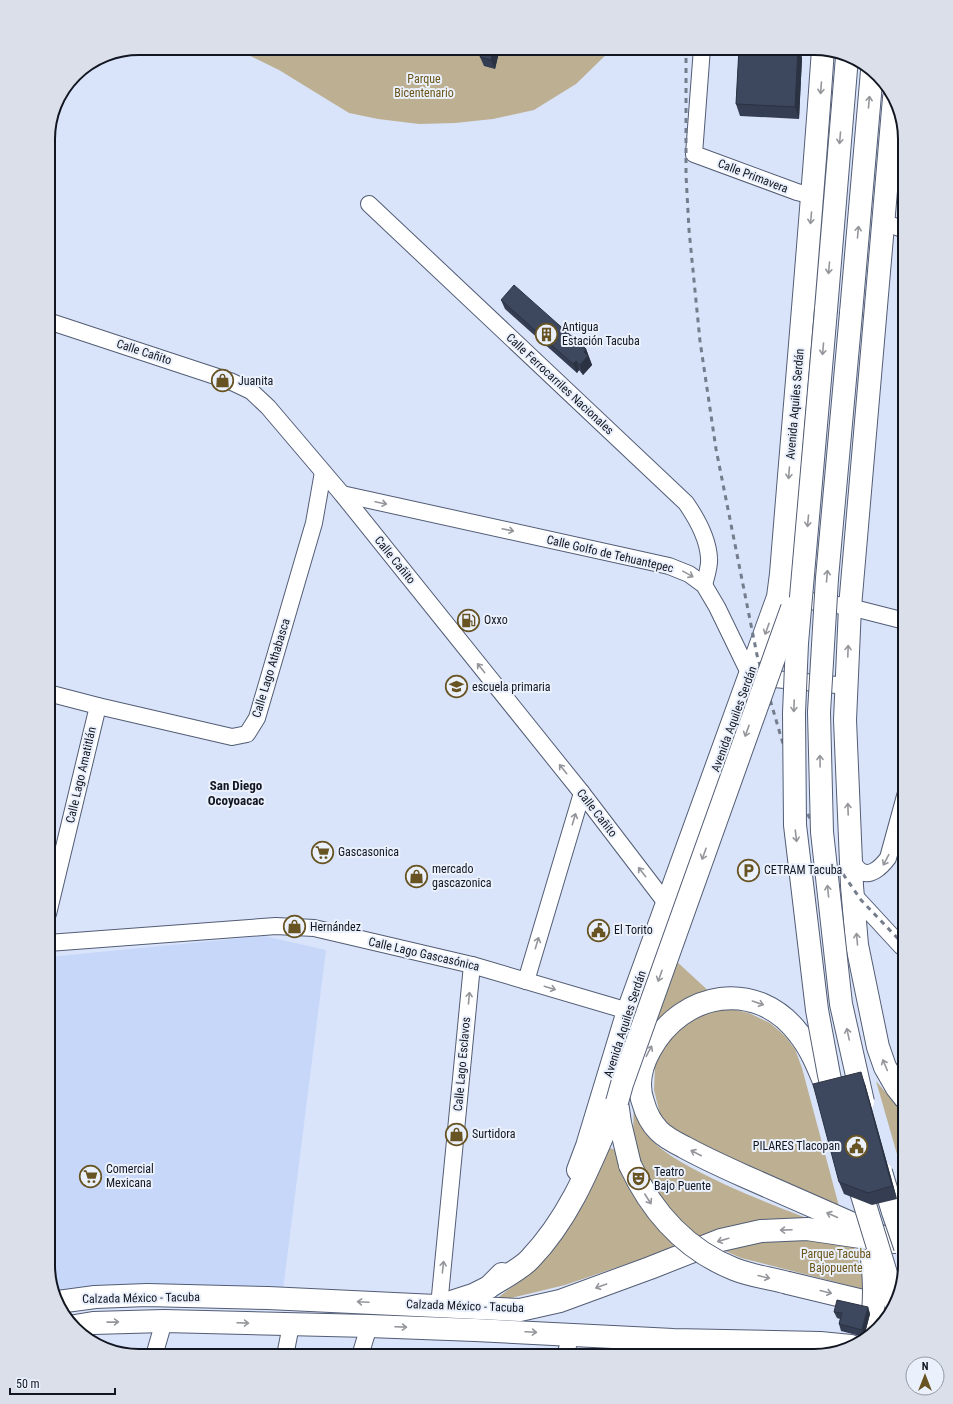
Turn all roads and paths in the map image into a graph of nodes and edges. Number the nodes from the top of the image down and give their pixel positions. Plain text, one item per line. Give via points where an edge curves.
1 (701, 55) edge
2 (823, 56) edge
3 (847, 62) edge
4 (871, 78) edge
5 (893, 110) edge
6 (813, 196) junction
7 (369, 204) dead end
8 (883, 222) junction
9 (898, 227) edge
10 (55, 323) edge
11 (323, 472) junction
12 (342, 494) junction
13 (803, 576) junction
14 (704, 585) junction
15 (778, 596) junction
16 (850, 608) junction
17 (898, 619) edge
18 (750, 675) junction
19 (846, 686) junction
20 (55, 695) edge
21 (98, 706) junction
22 (582, 793) junction
23 (898, 822) edge
24 (850, 860) junction
25 (55, 885) edge
26 (853, 894) junction
27 (666, 903) junction
28 (55, 942) edge
29 (898, 943) edge
30 (472, 965) junction
31 (526, 981) junction
32 (628, 1012) junction
33 (898, 1089) edge
34 (617, 1102) junction
35 (867, 1120) edge
36 (849, 1151) edge
37 (876, 1151) edge
38 (866, 1210) junction
39 (898, 1233) edge
40 (898, 1244) edge
41 (898, 1245) edge
42 (489, 1287) junction
43 (893, 1295) edge
44 (63, 1301) edge
45 (439, 1306) junction
46 (887, 1307) edge
47 (164, 1321) junction
48 (81, 1325) edge
49 (291, 1325) junction
50 (369, 1326) junction
51 (871, 1326) edge
52 (571, 1335) junction
53 (671, 1348) edge
54 (822, 1348) edge
55 (156, 1349) edge
56 (287, 1349) edge
57 (362, 1349) edge
58 (567, 1349) edge

1 - 6 street, Calle Primavera via 694,154
2 -> 6 main road, Avenida Aquiles Serdán
3 -> 13 main road, Avenida Aquiles Serdán, bridge
35 -> 4 main road, bridge via 841,1004 822,832 819,712 827,578
5 - 8 main road
6 -> 15 main road, Avenida Aquiles Serdán
7 - 14 street, Calle Ferrocarriles Nacionales via 686,503 696,518 709,558
8 - 9 street
8 - 16 main road
10 - 11 street, Calle Cañito via 230,381 251,391 268,407
11 - 12 street, Calle Cañito
11 - 21 street, Calle Lago Athabasca via 314,523 257,718 247,734 232,737
12 -> 14 street, Calle Golfo de Tehuantepec via 669,566 689,574
22 -> 12 street, Calle Cañito
13 -> 34 main road, bridge via 624,1076
40 -> 13 main road, Avenida Aquiles Serdán, bridge via 695,1153 660,1132 649,1117 641,1098 640,1077 643,1066 652,1045 669,1024 691,1008 713,1000 735,998 758,1002 777,1013 796,1030 806,1044 826,1085 841,1125 817,1010 795,825 794,713
14 - 18 street, Calle Golfo de Tehuantepec via 718,607
15 - 16 street
15 -> 18 main road, Avenida Aquiles Serdán
16 - 17 street
19 -> 16 main road
18 - 19 street
18 - 27 main road, Avenida Aquiles Serdán
24 -> 19 main road
20 - 21 street, Calle Lago Athabasca
21 - 25 street, Calle Lago Amatitlán
27 -> 22 street, Calle Cañito
31 -> 22 street
23 -> 24 street via 888,858 882,866 874,872 865,873
24 - 26 main road
26 - 29 street
33 -> 26 main road via 885,1067 878,1047 857,945
27 - 32 main road, Avenida Aquiles Serdán
28 - 30 street, Calle Lago Gascasónica via 276,926 314,928
30 - 31 street, Calle Lago Gascasónica
45 -> 30 street, Calle Lago Esclavos
31 -> 32 street, Calle Lago Gascasónica
32 - 42 main road, Avenida Aquiles Serdán via 574,1182 542,1236
34 - 42 main road via 576,1195 559,1225 529,1260
34 -> 46 main road, bridge via 630,1165 640,1187 653,1207 679,1235 706,1255 734,1269
36 - 38 main road, bridge
37 - 39 main road, bridge
38 - 43 main road, bridge
38 - 51 main road, bridge via 874,1280
41 -> 45 main road, Calzada México - Tacuba via 807,1230 761,1231 721,1240 560,1301 520,1310
42 - 45 main road, Avenida Aquiles Serdán
45 -> 44 main road, Calzada México - Tacuba via 147,1295
48 -> 47 main road, Calzada México - Tacuba
47 -> 49 main road, Calzada México - Tacuba
47 - 55 street
49 - 50 main road, Calzada México - Tacuba
49 - 56 street
50 -> 52 main road, Calzada México - Tacuba
50 - 57 street
52 - 53 main road, Calzada México - Tacuba
52 - 58 street
53 - 54 main road, Calzada México - Tacuba

